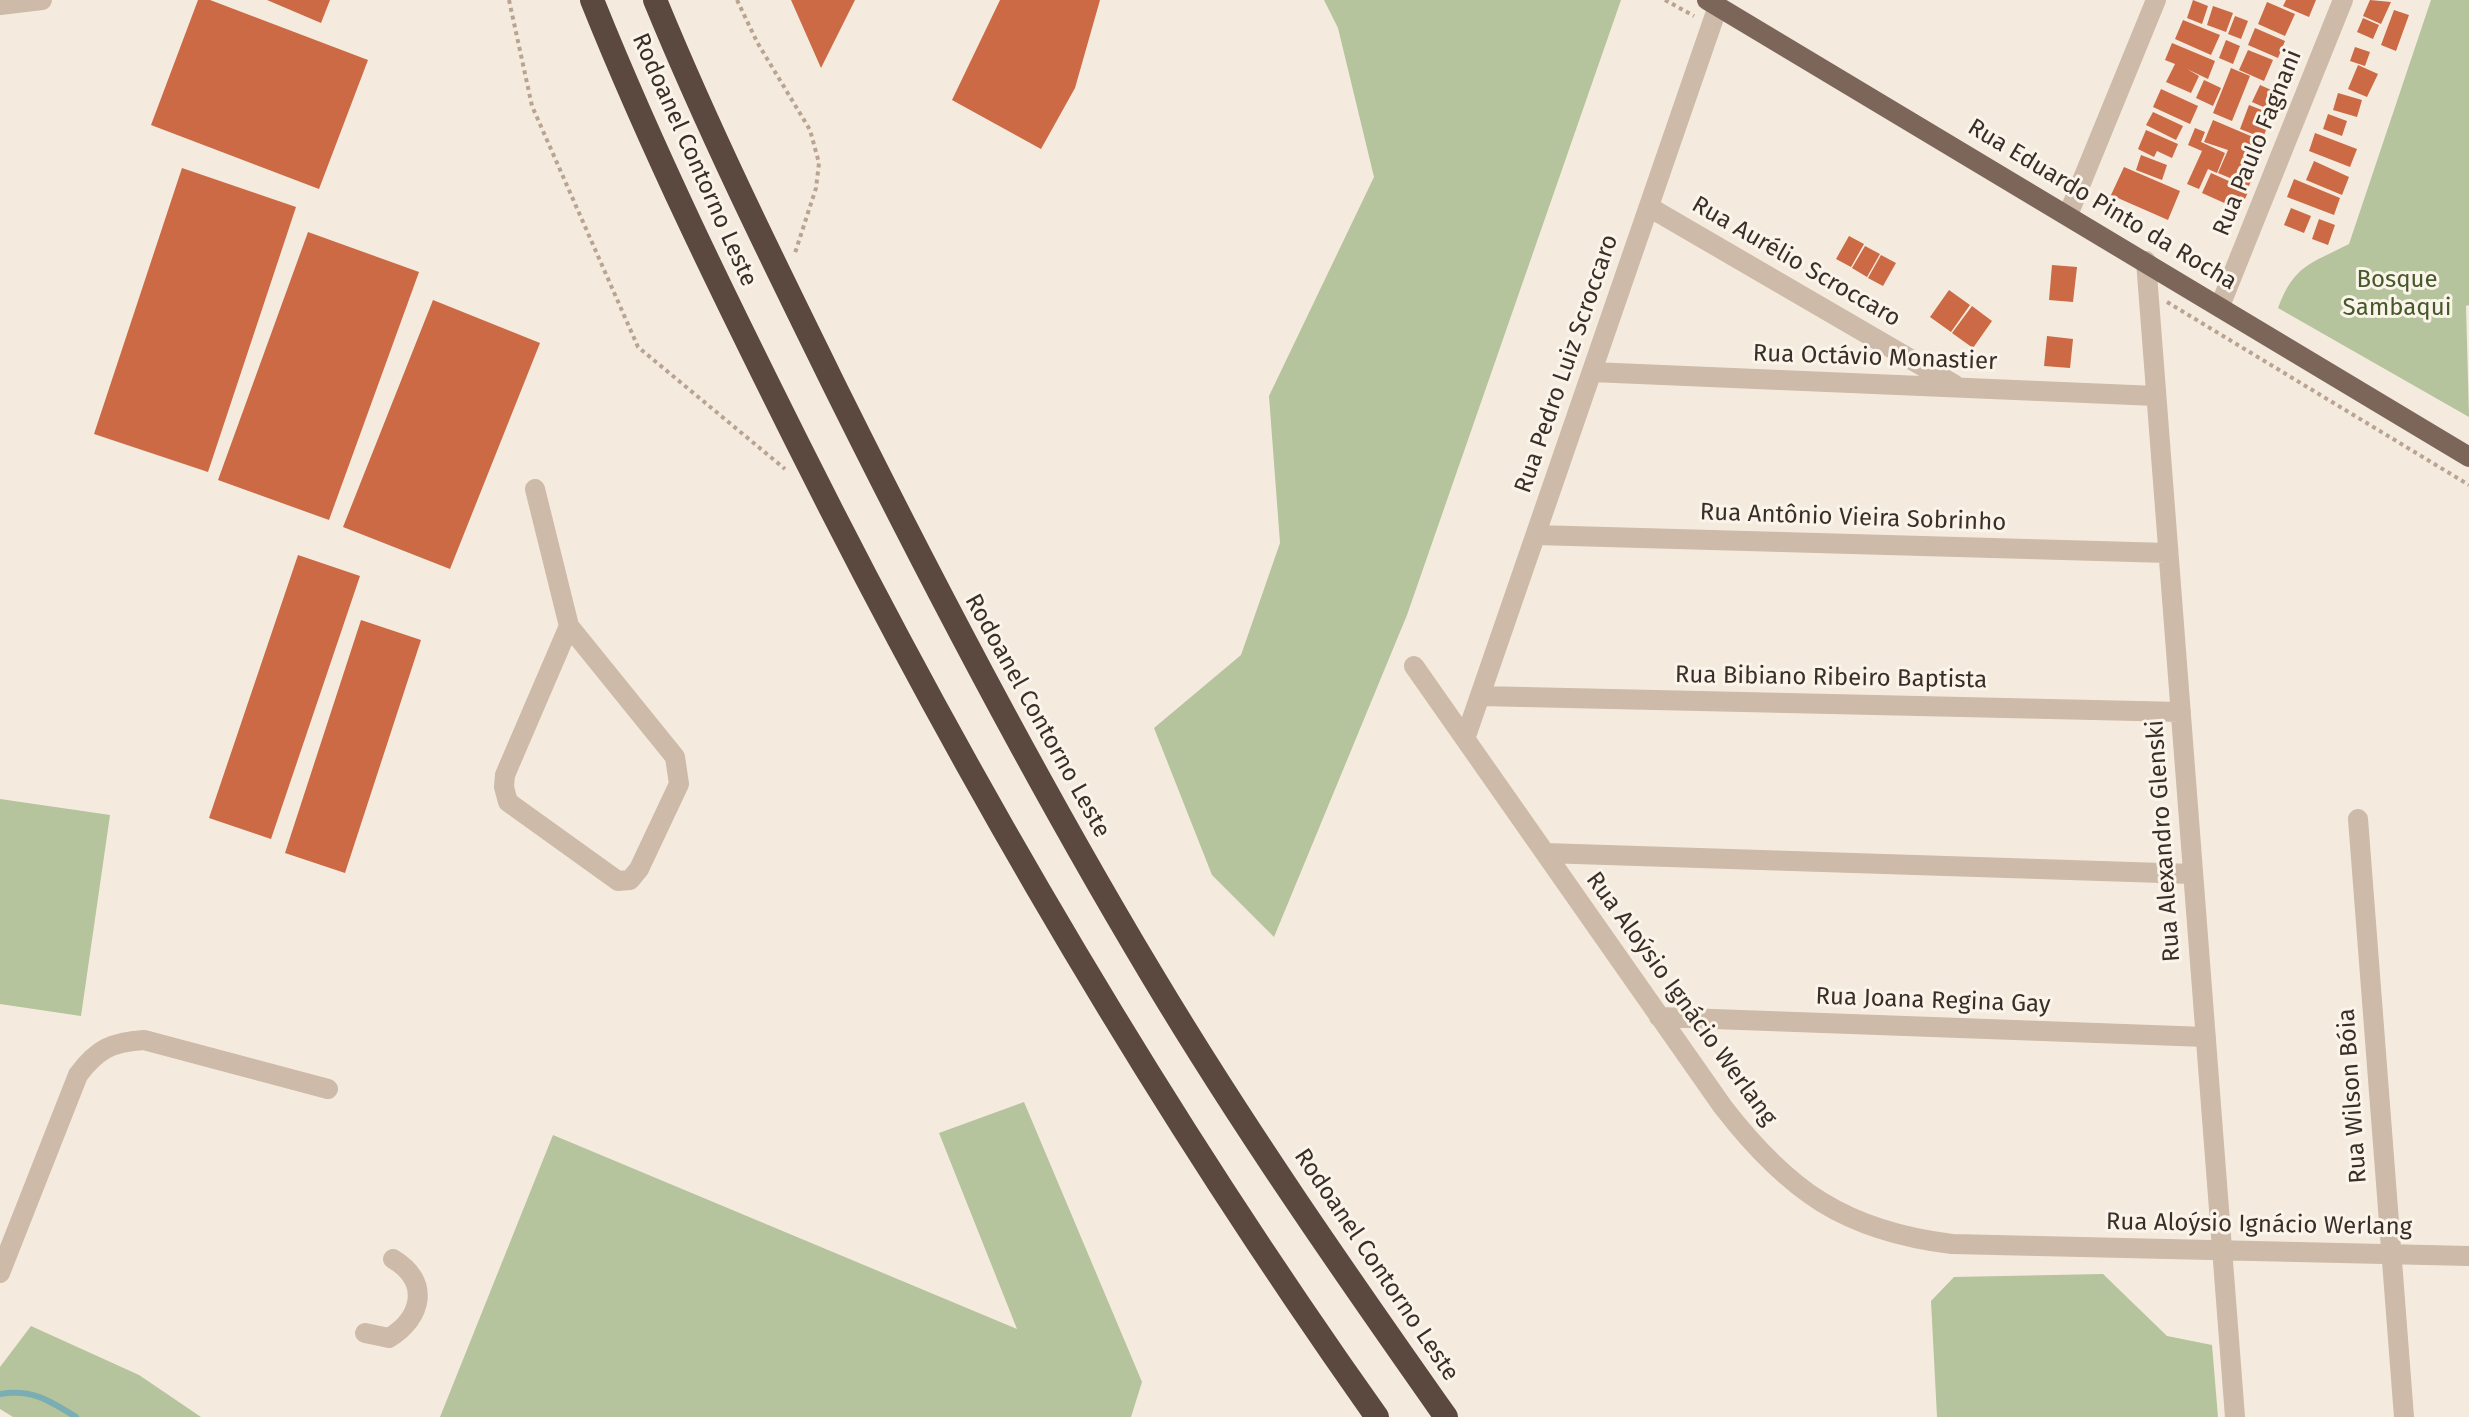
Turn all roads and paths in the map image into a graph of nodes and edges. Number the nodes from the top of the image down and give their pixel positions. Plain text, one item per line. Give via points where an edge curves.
1 (42, 0) edge
2 (509, 0) edge
3 (592, 0) edge
4 (655, 0) edge
5 (737, 0) edge
6 (1665, 0) edge
7 (2156, 0) edge
8 (2343, 0) edge
9 (0, 5) edge
10 (1708, 8) edge
11 (1649, 207) junction
12 (2068, 215) junction
13 (2146, 261) junction
14 (785, 285) junction
15 (2220, 306) junction
16 (2176, 308) dead end
17 (1592, 372) junction
18 (1958, 387) junction
19 (2156, 396) junction
20 (2469, 457) edge
21 (794, 477) dead end
22 (2469, 485) edge
23 (535, 489) dead end
24 (1536, 535) junction
25 (2168, 553) junction
26 (569, 626) junction
27 (1414, 666) dead end
28 (1480, 696) junction
29 (2181, 712) junction
30 (1465, 739) junction
31 (2358, 819) dead end
32 (1545, 853) junction
33 (2193, 874) junction
34 (1659, 1017) junction
35 (2206, 1037) junction
36 (328, 1089) dead end
37 (2222, 1250) junction
38 (2391, 1254) junction
39 (2469, 1256) edge
40 (393, 1259) dead end
41 (0, 1273) edge
42 (365, 1333) dead end
43 (1377, 1417) edge
44 (1446, 1417) edge
45 (2235, 1417) edge
46 (2404, 1417) edge

1 - 9 street
2 - 21 path via 532,106 638,347
3 - 43 highway, Rodoanel Contorno Leste via 707,260 944,725 1161,1095
4 - 14 highway, Rodoanel Contorno Leste via 723,159
5 - 14 path via 810,130 819,163
6 - 10 path
7 - 12 street
8 - 15 street, Rua Paulo Fagnani
10 - 11 street, Rua Pedro Luiz Scroccaro
10 - 12 main road, Rua Eduardo Pinto da Rocha
11 - 17 street, Rua Pedro Luiz Scroccaro
11 - 18 street, Rua Aurélio Scroccaro
12 - 13 main road, Rua Eduardo Pinto da Rocha
13 - 15 main road, Rua Eduardo Pinto da Rocha
13 - 19 street, Rua Alexandro Glenski
14 - 44 highway, Rodoanel Contorno Leste via 926,571 1114,912 1214,1074
15 - 20 main road, Rua Eduardo Pinto da Rocha
16 - 22 path
17 - 18 street, Rua Octávio Monastier
17 - 24 street, Rua Pedro Luiz Scroccaro
18 - 19 street, Rua Octávio Monastier
19 - 25 street, Rua Alexandro Glenski
23 - 26 street
24 - 25 street, Rua Antônio Vieira Sobrinho
24 - 28 street, Rua Pedro Luiz Scroccaro
25 - 29 street, Rua Alexandro Glenski
26 - 26 street via 675,757 679,784 630,880 618,881 508,802 504,787
27 - 30 street, Rua Aloýsio Ignácio Werlang
28 - 29 street, Rua Bibiano Ribeiro Baptista
28 - 30 street, Rua Pedro Luiz Scroccaro
29 - 33 street, Rua Alexandro Glenski
30 - 32 street, Rua Aloýsio Ignácio Werlang
31 - 38 street, Rua Wilson Bóia
32 - 33 street
32 - 34 street, Rua Aloýsio Ignácio Werlang
33 - 35 street, Rua Alexandro Glenski
34 - 35 street, Rua Joana Regina Gay
34 - 37 street, Rua Aloýsio Ignácio Werlang via 1756,1148 1801,1188 1859,1224 1891,1235 1952,1244
35 - 37 street, Rua Alexandro Glenski
36 - 41 street via 144,1040 114,1042 93,1055 78,1075
37 - 38 street, Rua Aloýsio Ignácio Werlang
37 - 45 street, Rua Alexandro Glenski
38 - 39 street, Rua Aloýsio Ignácio Werlang
38 - 46 street, Rua Wilson Bóia
40 - 42 street via 409,1269 417,1287 416,1309 405,1328 389,1338

